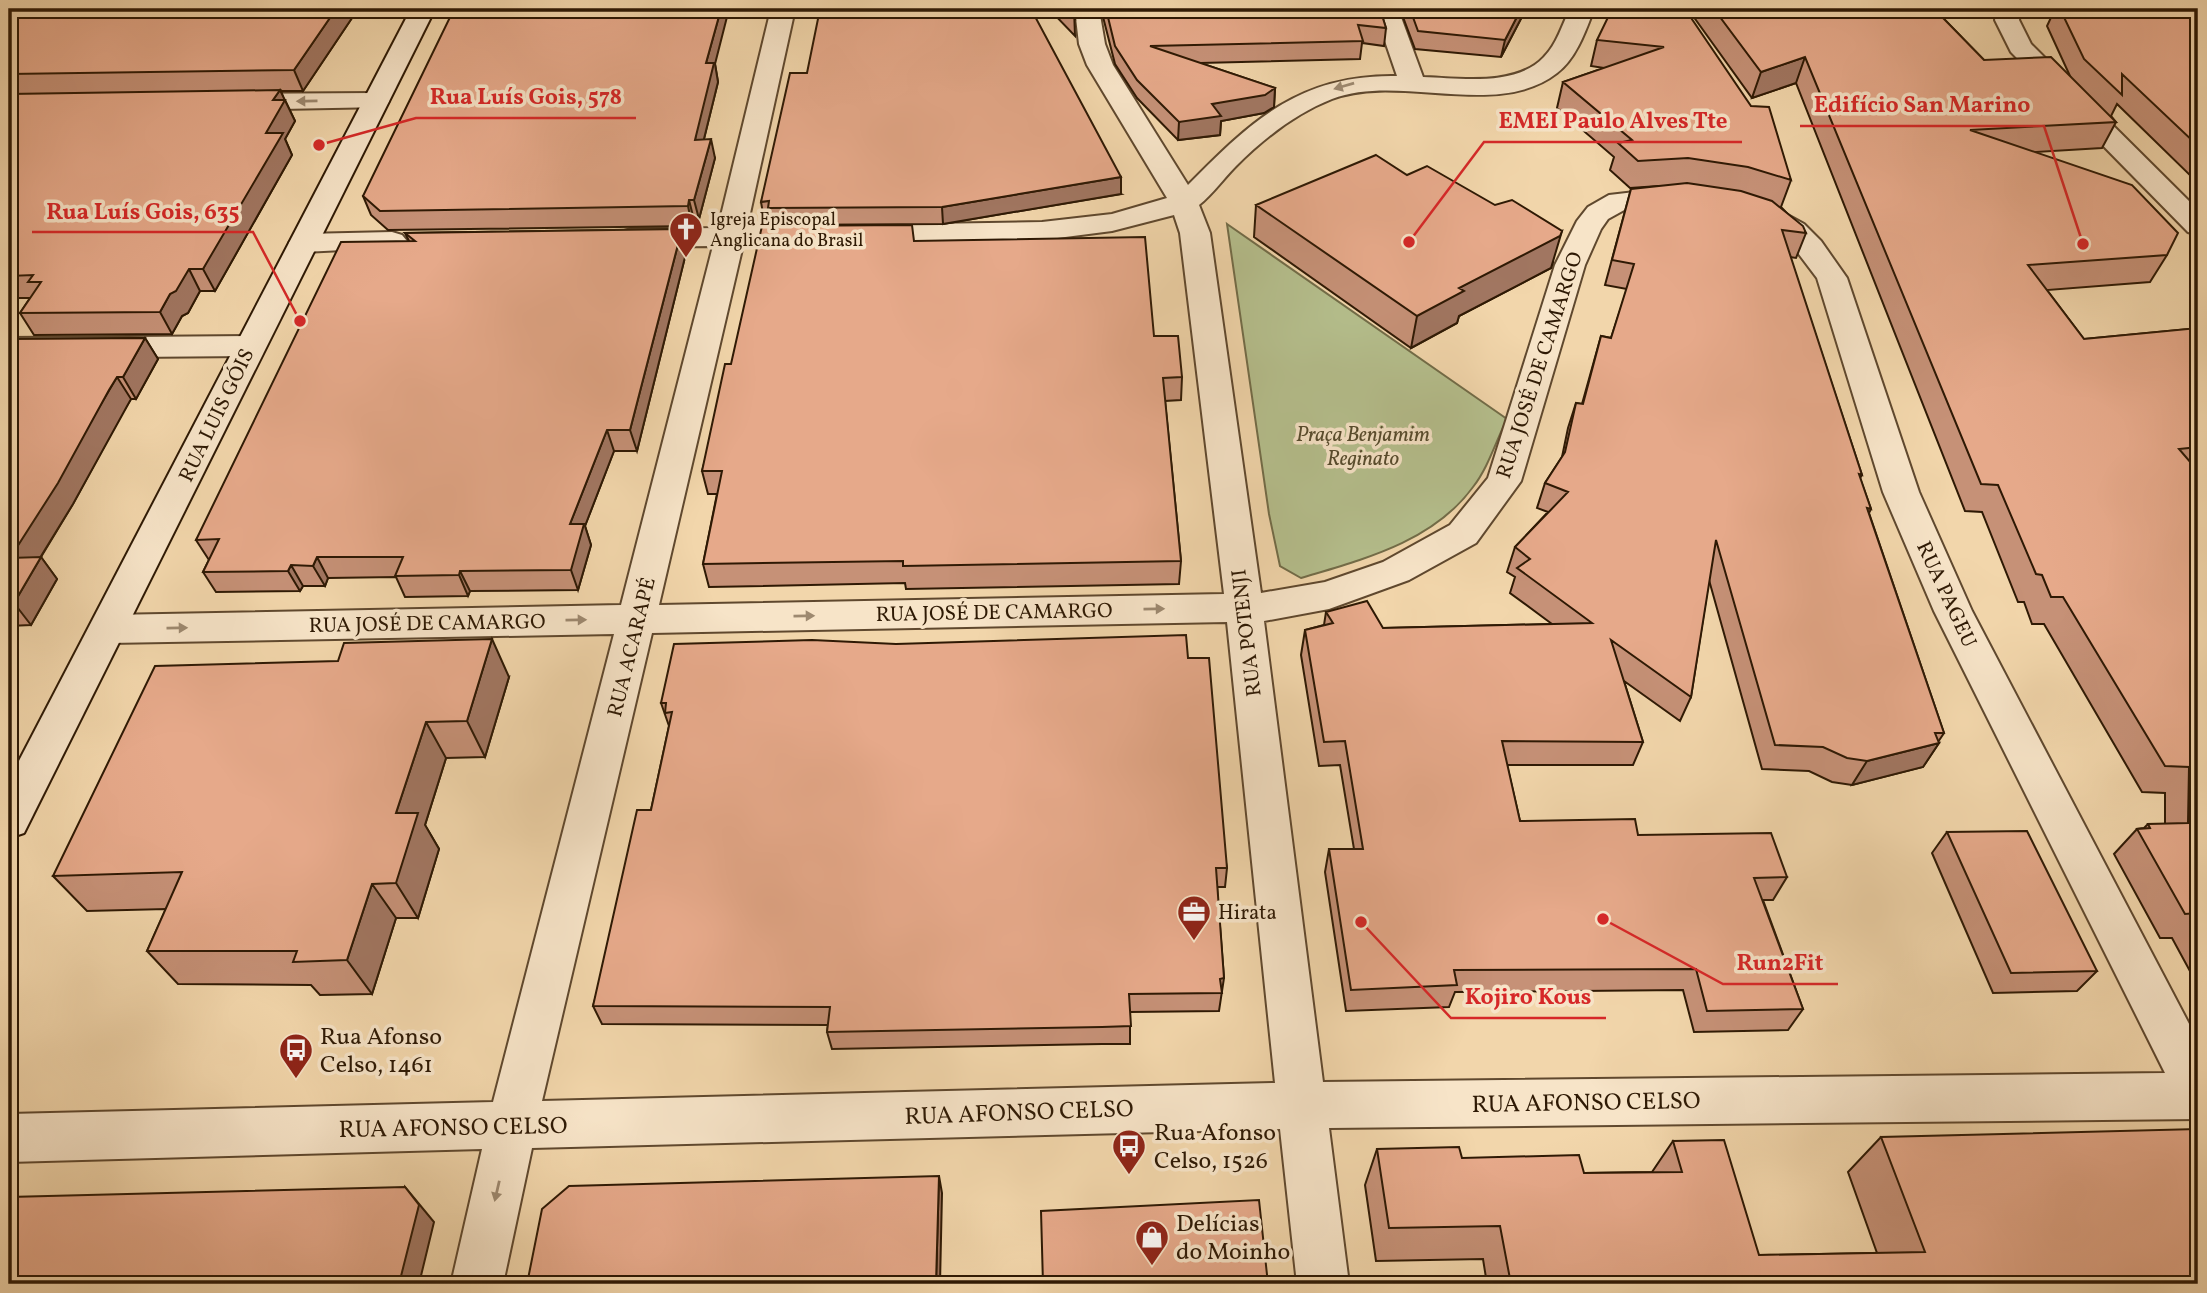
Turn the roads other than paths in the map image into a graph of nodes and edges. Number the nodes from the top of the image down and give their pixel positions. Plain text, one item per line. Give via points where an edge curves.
1 (423, 9) edge
2 (783, 9) edge
3 (1087, 9) edge
4 (1386, 9) edge
5 (1582, 9) edge
6 (2009, 9) edge
7 (1412, 82) junction
8 (376, 100) junction
9 (206, 103) edge
10 (1642, 197) joint
11 (1184, 203) junction
12 (2198, 226) edge
13 (731, 236) junction
14 (610, 238) edge
15 (420, 241) edge
16 (304, 243) junction
17 (250, 346) junction
18 (9, 348) edge
19 (1244, 608) junction
20 (638, 619) junction
21 (109, 629) junction
22 (9, 821) edge
23 (2198, 1090) edge
24 (2198, 1096) edge
25 (1301, 1105) junction
26 (512, 1125) junction
27 (9, 1138) edge
28 (477, 1284) edge
29 (1323, 1284) edge

1 - 8 street, RUA LUIS GÓIS
2 - 13 street, RUA ACARAPÉ
3 - 11 street, RUA POTENJI via 1100,65
4 - 7 street
5 - 7 street via 1562,53 1547,69 1521,81 1452,86
6 - 12 street via 2007,20 2020,47
7 -> 11 street via 1358,82 1298,105 1251,137
8 -> 9 street
8 - 16 street, RUA LUIS GÓIS
10 - 19 street, RUA JOSÉ DE CAMARGO via 1619,201 1587,226 1570,265 1504,481 1463,534 1396,571 1329,595
10 - 23 street, RUA PAGEU via 1718,201 1774,217 1818,255 1832,278 1900,492 1952,611
11 - 13 street via 1121,221 1069,228
11 - 19 street, RUA POTENJI via 1198,248
13 - 14 street
13 - 20 street, RUA ACARAPÉ
15 - 16 street
16 - 17 street, RUA LUIS GÓIS
17 - 18 street
17 - 21 street, RUA LUIS GÓIS
20 -> 19 street, RUA JOSÉ DE CAMARGO
19 - 25 street, RUA POTENJI
21 -> 20 street, RUA JOSÉ DE CAMARGO
20 - 26 street, RUA ACARAPÉ
21 - 22 street, RUA LUIS GÓIS
24 - 25 street, RUA AFONSO CELSO
25 - 26 street, RUA AFONSO CELSO
25 - 29 street, RUA POTENJI
26 - 27 street, RUA AFONSO CELSO
26 -> 28 street, RUA ACARAPÉ

